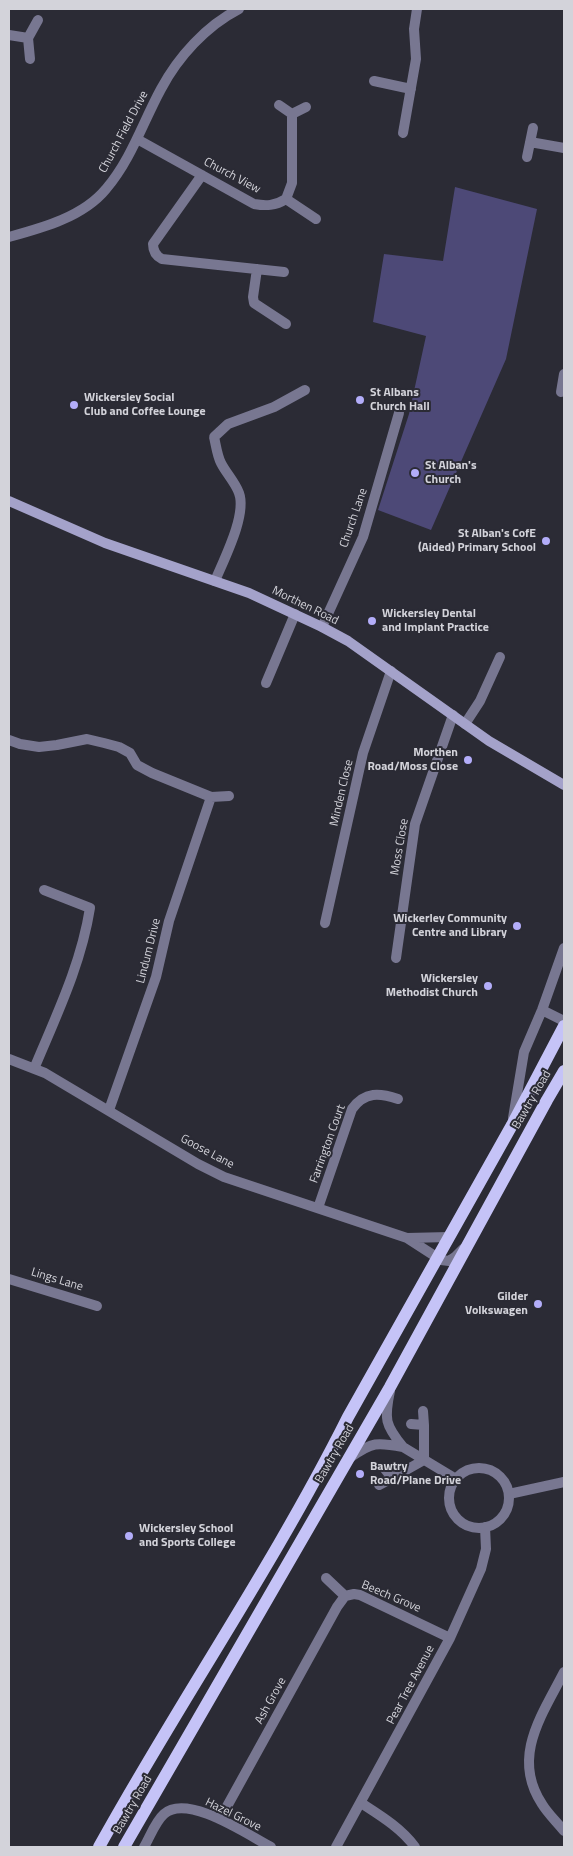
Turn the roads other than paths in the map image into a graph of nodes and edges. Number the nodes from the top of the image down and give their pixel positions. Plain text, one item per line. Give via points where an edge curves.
1 (417, 9) edge
2 (233, 10) edge
3 (38, 20) dead end
4 (9, 35) edge
5 (28, 38) junction
6 (30, 59) dead end
7 (374, 81) dead end
8 (410, 89) junction
9 (279, 105) dead end
10 (306, 107) dead end
11 (292, 114) junction
12 (534, 128) dead end
13 (403, 133) dead end
14 (137, 139) junction
15 (530, 142) junction
16 (564, 148) edge
17 (527, 157) dead end
18 (202, 175) junction
19 (286, 199) junction
20 (316, 219) dead end
21 (9, 237) edge
22 (257, 269) junction
23 (284, 272) dead end
24 (286, 324) dead end
25 (564, 374) edge
26 (306, 390) dead end
27 (559, 392) edge
28 (399, 413) dead end
29 (9, 501) edge
30 (215, 581) junction
31 (295, 614) junction
32 (322, 627) junction
33 (500, 657) dead end
34 (391, 671) junction
35 (266, 683) dead end
36 (453, 715) junction
37 (465, 724) junction
38 (9, 740) edge
39 (564, 785) edge
40 (229, 796) dead end
41 (211, 797) junction
42 (44, 890) dead end
43 (325, 923) dead end
44 (564, 948) edge
45 (396, 958) dead end
46 (542, 1010) junction
47 (564, 1021) edge
48 (564, 1026) edge
49 (9, 1059) edge
50 (34, 1069) junction
51 (564, 1071) edge
52 (398, 1099) dead end
53 (109, 1110) junction
54 (512, 1125) junction
55 (318, 1208) junction
56 (448, 1237) junction
57 (407, 1238) junction
58 (472, 1238) junction
59 (436, 1258) junction
60 (9, 1279) edge
61 (97, 1306) dead end
62 (390, 1388) junction
63 (423, 1410) dead end
64 (411, 1424) dead end
65 (424, 1425) junction
66 (403, 1447) junction
67 (349, 1458) junction
68 (424, 1460) junction
69 (384, 1468) dead end
70 (392, 1478) junction
71 (456, 1479) junction
72 (564, 1482) edge
73 (379, 1485) dead end
74 (509, 1494) junction
75 (485, 1527) junction
76 (326, 1578) dead end
77 (345, 1596) junction
78 (450, 1638) junction
79 (564, 1672) edge
80 (361, 1803) junction
81 (220, 1819) junction
82 (564, 1831) edge
83 (99, 1847) edge
84 (124, 1847) edge
85 (144, 1847) edge
86 (271, 1847) edge
87 (336, 1847) edge
88 (415, 1847) edge

1 - 8 street via 414,29 416,58
2 - 14 street, Church Field Drive via 193,44 180,60 161,88
3 - 5 street
4 - 5 street
5 - 6 street
7 - 8 street
8 - 13 street
9 - 11 street
10 - 11 street
11 - 19 street via 292,183
12 - 15 street
14 - 18 street, Church View
14 - 21 street, Church Field Drive via 106,190 94,201 55,222
15 - 16 street
15 - 17 street
18 - 19 street, Church View via 254,204 267,206
18 - 22 street via 153,244 154,252 162,259
19 - 20 street
22 - 23 street
22 - 24 street via 254,303
25 - 27 street
26 - 30 street via 274,407 228,424 214,437 220,460 235,484 241,502 234,533
28 - 32 street, Church Lane via 363,537
29 - 30 main road, Morthen Road via 105,543
30 - 31 main road, Morthen Road
31 - 32 main road, Morthen Road
31 - 35 street
32 - 34 main road, Morthen Road
33 - 37 street via 480,701
34 - 36 main road, Morthen Road
34 - 43 street, Minden Close via 364,753
36 - 37 main road, Morthen Road
36 - 45 street, Moss Close via 415,824
37 - 39 main road, Morthen Road
38 - 41 street via 39,747 87,739 104,742 130,753 137,765 152,773
40 - 41 street
41 - 53 street, Lindum Drive via 169,921 156,977
42 - 50 street via 90,908 76,968
44 - 46 street, Bawtry Road
46 - 47 street
46 - 54 street, Bawtry Road via 524,1052
48 - 54 main road, Bawtry Road
49 - 50 street, Goose Lane
50 - 53 street, Goose Lane
51 - 58 main road, Bawtry Road
52 - 55 street, Farrington Court via 374,1094 352,1109
53 - 55 street, Goose Lane via 224,1177
54 - 56 main road, Bawtry Road
55 - 57 street, Goose Lane
56 - 57 street, Goose Lane
56 - 59 main road, Bawtry Road
57 - 59 street, Goose Lane
58 - 59 street via 455,1258 444,1261
58 - 62 main road, Bawtry Road
59 - 83 main road, Bawtry Road via 286,1533
60 - 61 street, Lings Lane
62 - 66 street via 387,1423
62 - 67 main road, Bawtry Road
63 - 65 street
64 - 65 street
65 - 68 street
66 - 67 street via 368,1445
66 - 68 street
67 - 84 main road, Bawtry Road
68 - 70 street
68 - 71 street
69 - 70 street
70 - 73 street
71 - 74 street via 466,1470 480,1467 501,1476
71 - 75 street via 451,1486 450,1508 464,1524
72 - 74 street
74 - 75 street via 504,1514
75 - 78 street, Pear Tree Avenue via 486,1549 481,1569
76 - 77 street, Beech Grove
77 - 78 street, Beech Grove via 360,1595
77 - 81 street, Ash Grove
78 - 80 street, Pear Tree Avenue
79 - 82 street via 538,1721 529,1748 528,1771 542,1803
80 - 87 street, Pear Tree Avenue
80 - 88 street via 384,1818
81 - 85 street, Hazel Grove via 177,1807 162,1815
81 - 86 street, Hazel Grove

